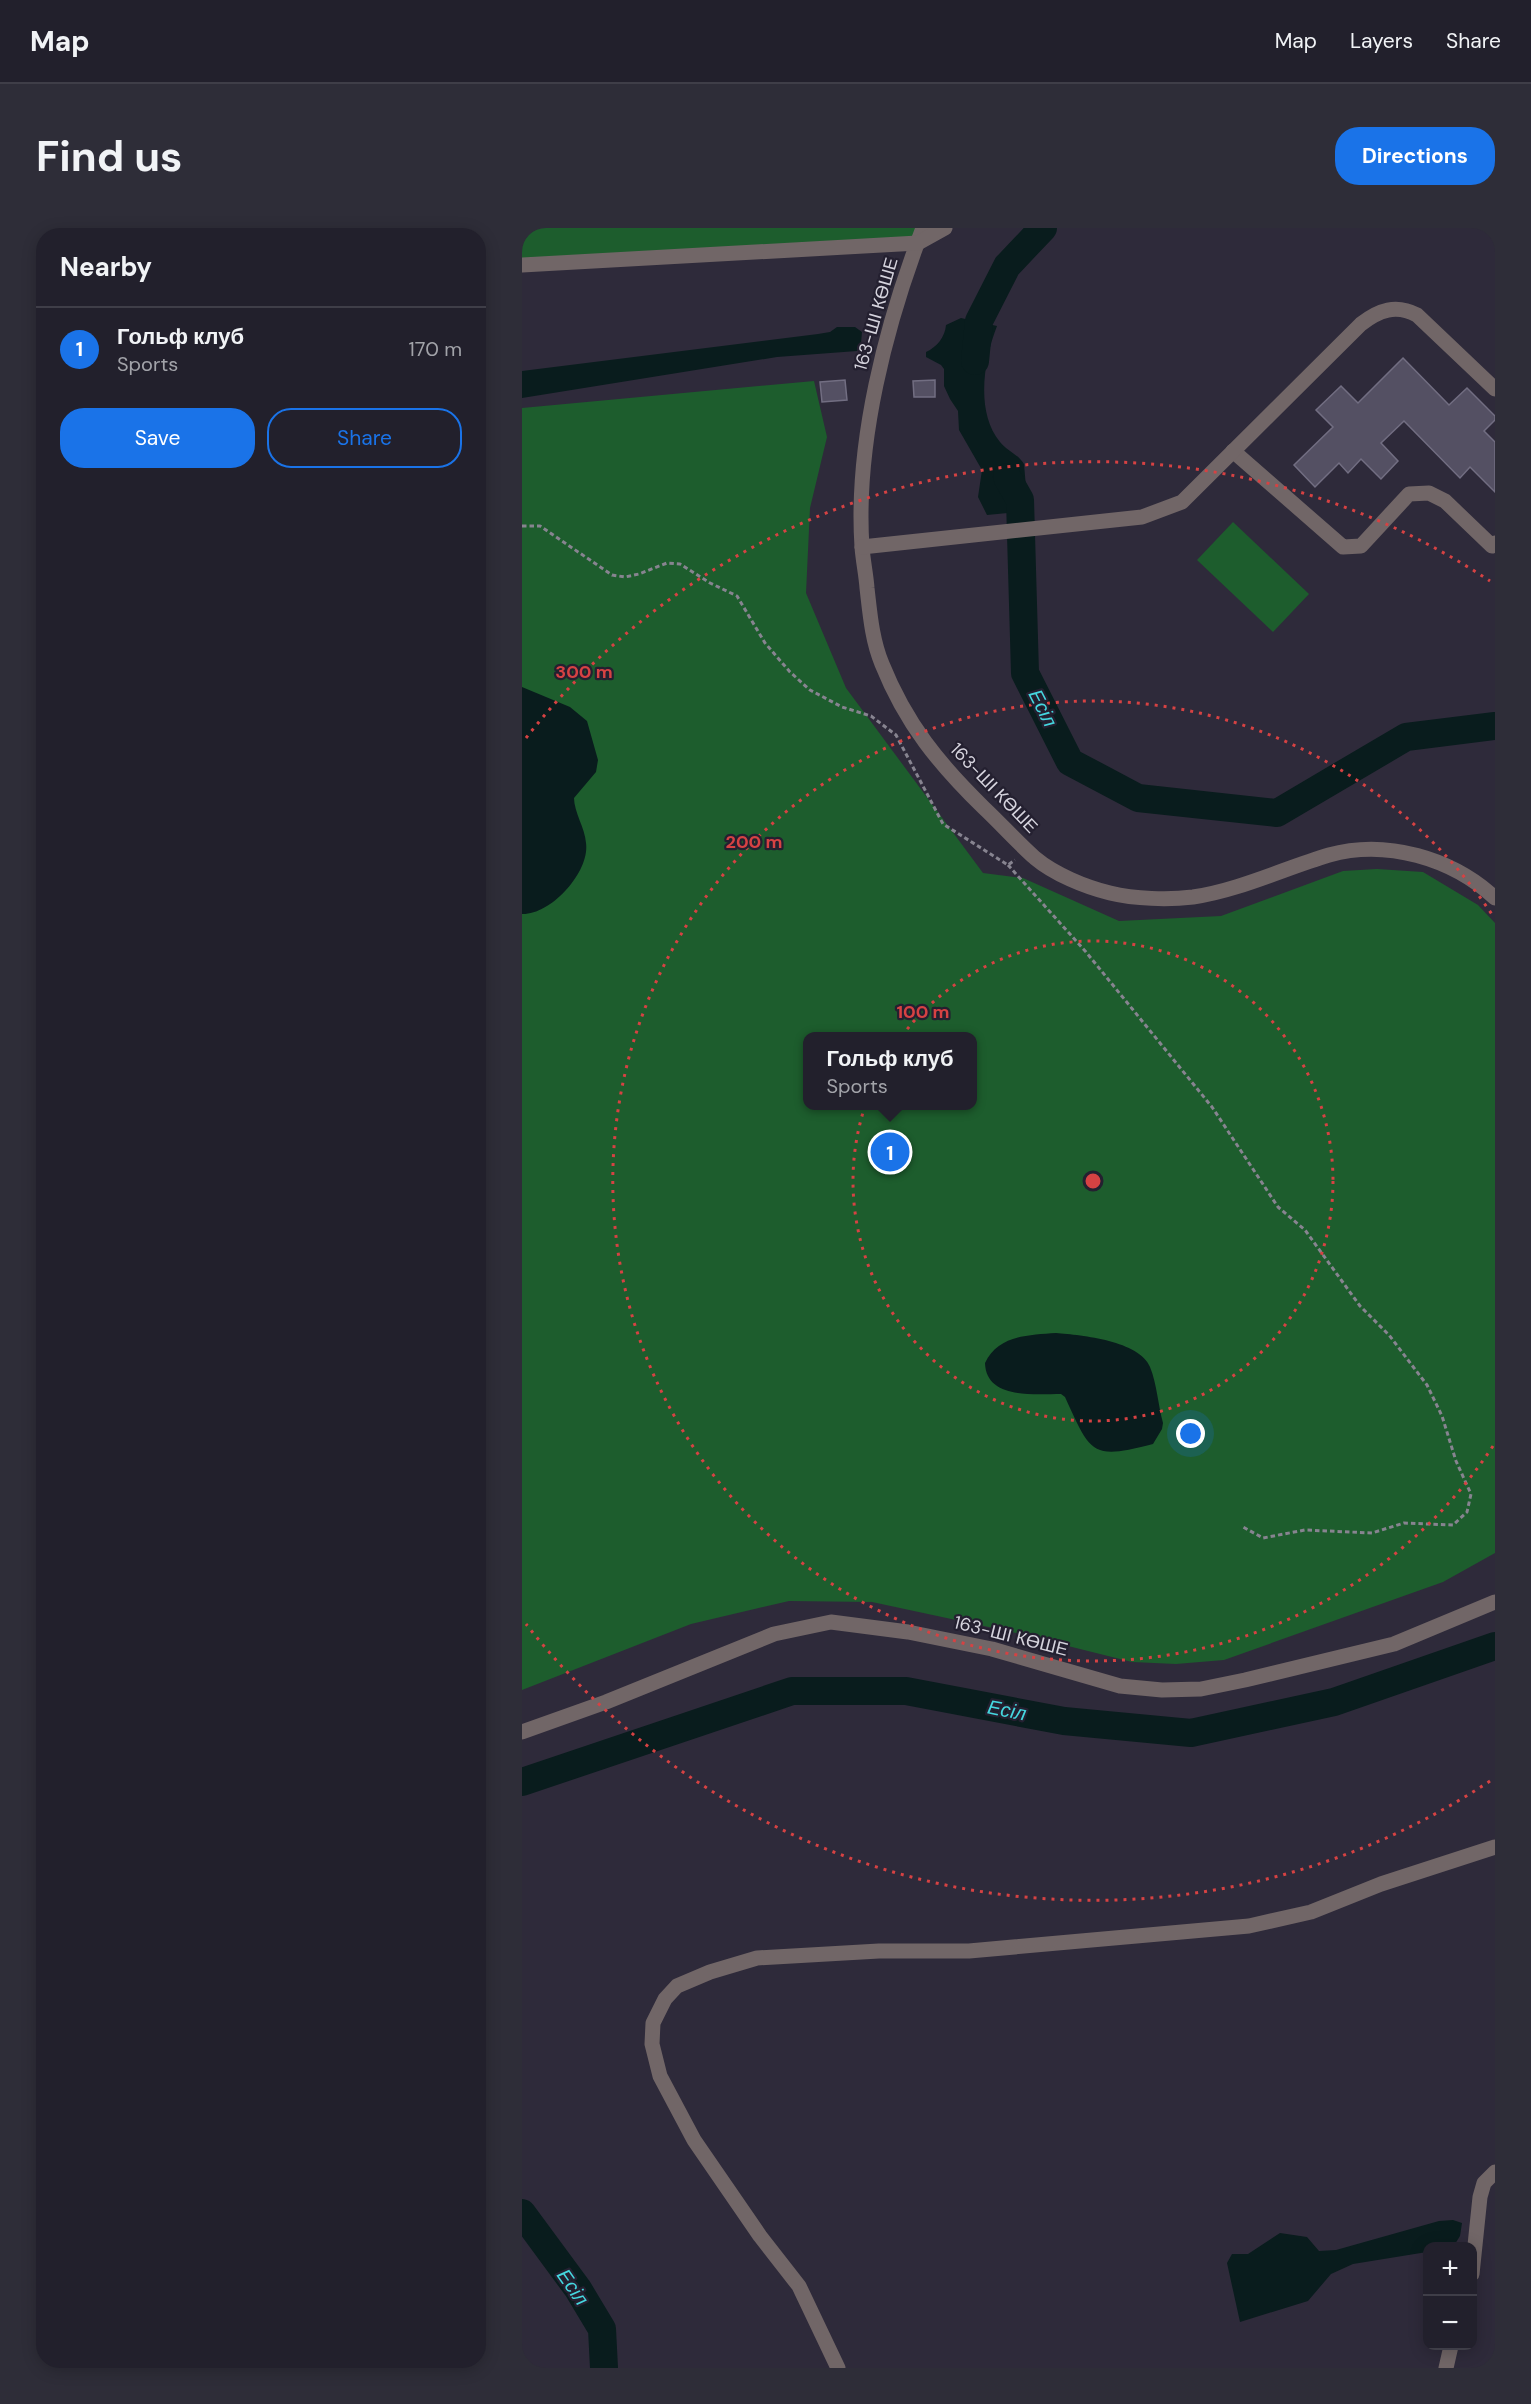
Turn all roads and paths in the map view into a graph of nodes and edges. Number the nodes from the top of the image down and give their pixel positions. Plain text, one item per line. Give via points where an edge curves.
1 (923, 228) edge
2 (945, 228) edge
3 (918, 243) junction
4 (522, 265) edge
5 (1495, 389) edge
6 (1233, 451) junction
7 (522, 526) edge
8 (1495, 543) edge
9 (862, 547) junction
10 (1037, 860) junction
11 (1008, 865) junction
12 (1495, 898) edge
13 (1243, 1527) dead end
14 (1495, 1602) edge
15 (522, 1731) edge
16 (1495, 1847) edge
17 (1495, 2172) edge
18 (1476, 2242) edge
19 (1450, 2350) edge
20 (838, 2368) edge
21 (1446, 2368) edge

1 - 3 street, 163-ШІ КӨШЕ
2 - 3 street
3 - 4 street
3 - 9 street, 163-ШІ КӨШЕ via 884,347 871,414
5 - 6 street via 1417,315 1405,309 1376,313
6 - 8 street via 1343,547 1361,546 1409,494 1429,494 1445,501 1492,546
6 - 9 street via 1182,502 1142,517
7 - 11 path via 540,526 612,575 625,577 668,563 680,564 737,596 765,643 810,690 842,707 871,716 896,735 943,824
9 - 10 street, 163-ШІ КӨШЕ via 871,624 881,662 915,730 947,772
10 - 11 path via 1019,858
10 - 12 street, 163-ШІ КӨШЕ via 1110,893 1193,897 1332,854 1397,851 1431,858 1460,872
11 - 13 path via 1086,952 1204,1098 1278,1207 1305,1230 1360,1306 1389,1335 1427,1385 1471,1494 1467,1512 1454,1526 1404,1523 1372,1533 1305,1530 1263,1538
14 - 15 street, 163-ШІ КӨШЕ via 1394,1644 1201,1689 1120,1686 992,1649 831,1622 774,1634 606,1702
16 - 20 street via 1311,1912 1249,1926 969,1951 757,1958 677,1986 652,2023 652,2044 660,2076 694,2140 799,2286
17 - 18 street via 1484,2183 1480,2197
19 - 21 street

